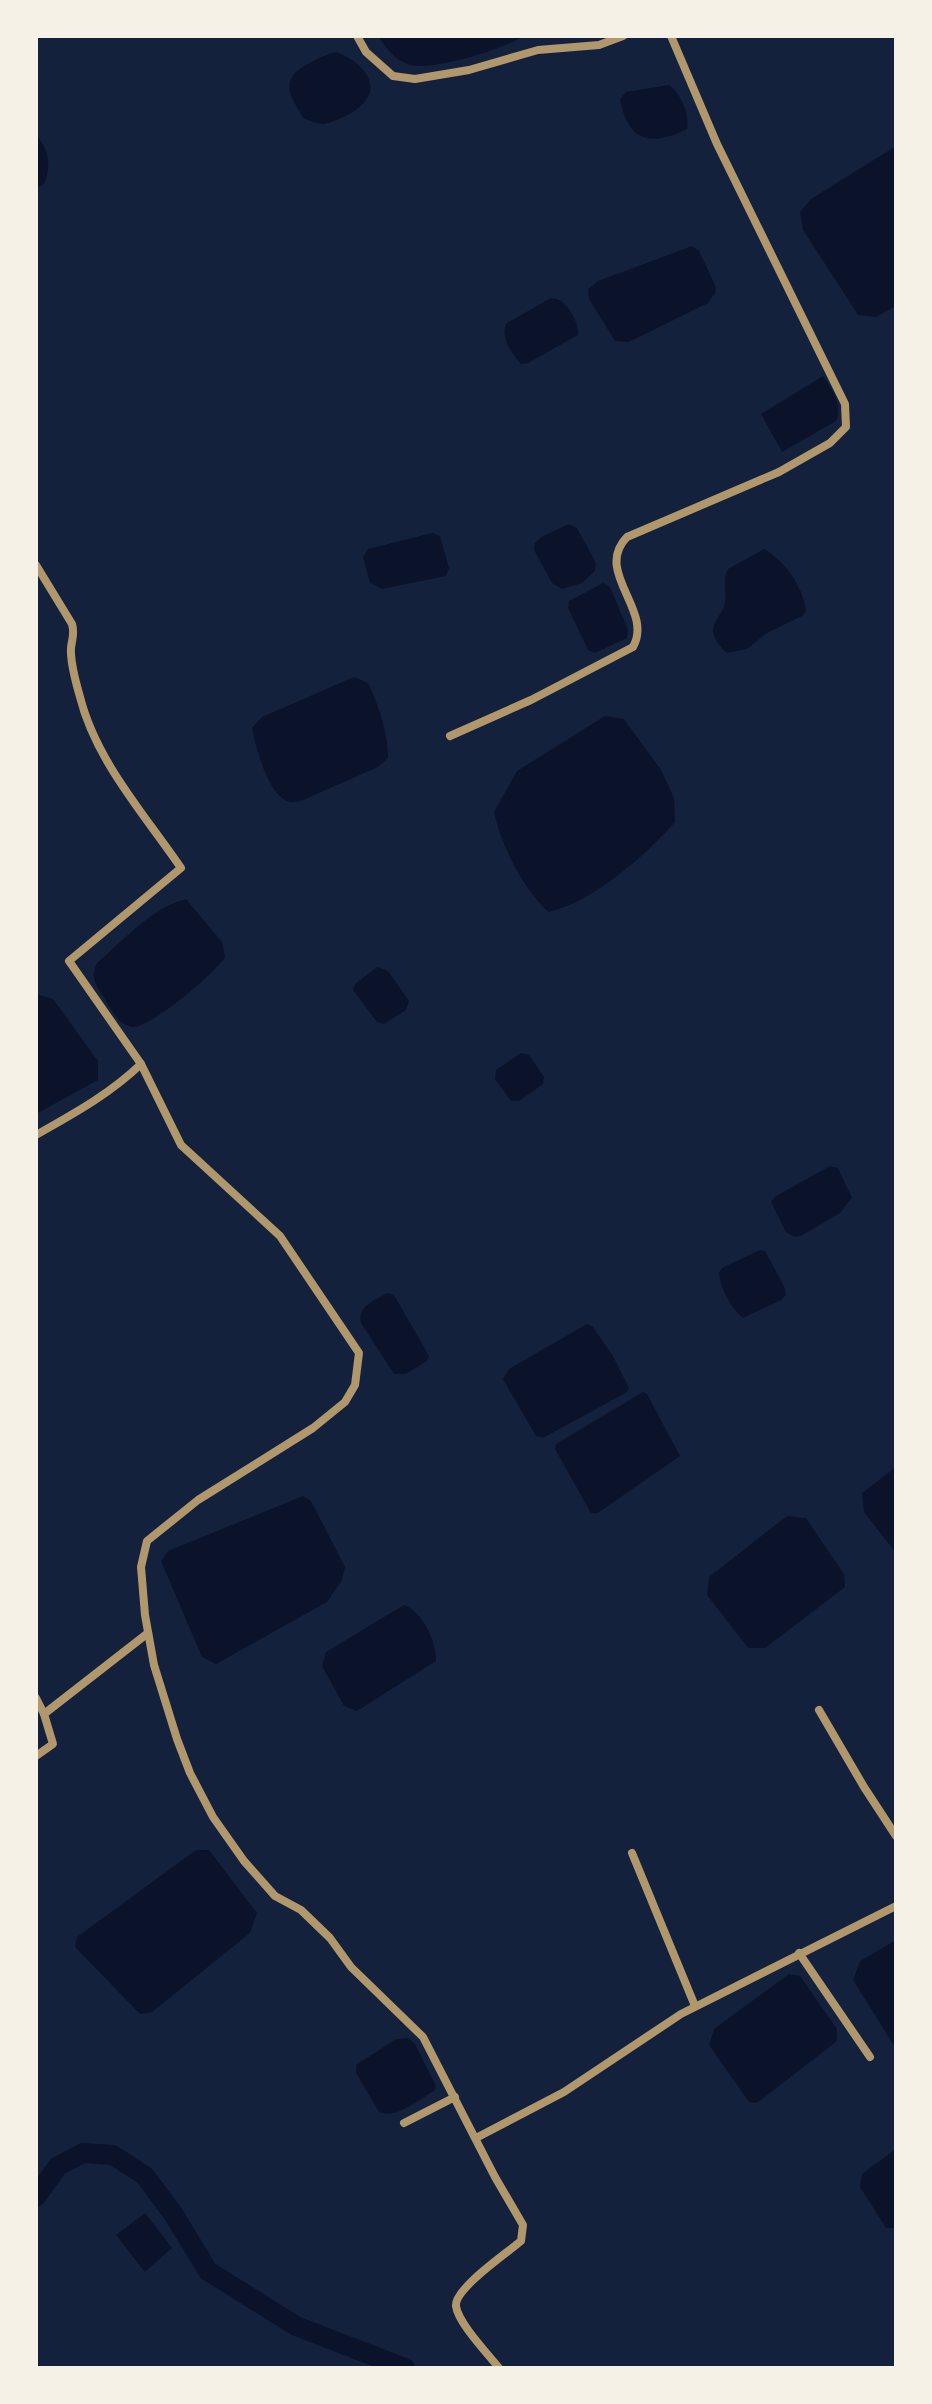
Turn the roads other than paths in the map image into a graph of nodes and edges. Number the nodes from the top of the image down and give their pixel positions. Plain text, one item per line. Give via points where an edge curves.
1 (357, 36) edge
2 (623, 36) edge
3 (671, 36) edge
4 (36, 565) edge
5 (450, 736) dead end
6 (141, 1064) junction
7 (36, 1135) edge
8 (148, 1633) junction
9 (36, 1698) edge
10 (819, 1710) dead end
11 (44, 1714) junction
12 (36, 1756) edge
13 (896, 1836) edge
14 (632, 1853) dead end
15 (896, 1906) edge
16 (799, 1953) junction
17 (695, 2006) junction
18 (870, 2057) dead end
19 (455, 2097) junction
20 (404, 2123) dead end
21 (476, 2138) junction
22 (499, 2368) edge

1 - 2 street via 366,52 393,76 415,79 469,70 556,43 599,45
3 - 5 street via 717,144 845,404 846,427 830,443 779,472 627,537 616,562 638,621 633,647
4 - 6 street via 75,634 72,659 89,724 106,759 181,868 69,961
6 - 7 street via 83,1109
6 - 8 street via 181,1145 280,1236 359,1353 355,1385 345,1402 198,1500 147,1541 141,1567
8 - 11 street
8 - 19 street via 177,1739 213,1817 275,1896 301,1910 423,2037
9 - 11 street
10 - 13 street
11 - 12 street via 53,1744
14 - 17 street
15 - 16 street
16 - 17 street
16 - 18 street
17 - 21 street via 543,2104
19 - 20 street
19 - 21 street
21 - 22 street via 523,2225 521,2241 460,2293 456,2306

